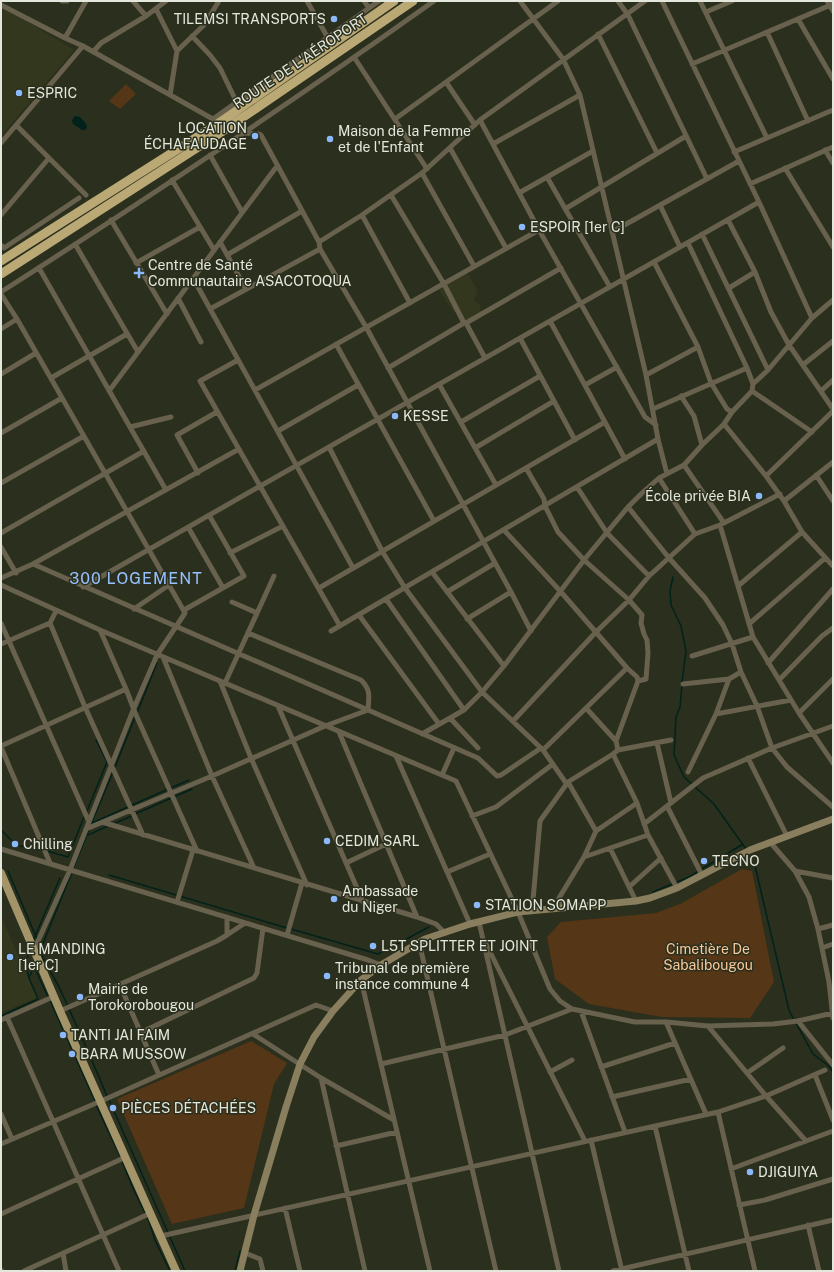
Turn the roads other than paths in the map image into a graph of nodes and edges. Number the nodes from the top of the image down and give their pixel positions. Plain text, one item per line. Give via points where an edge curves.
1 (62, 1) edge
2 (67, 1) edge
3 (86, 1) edge
4 (133, 1) edge
5 (166, 1) edge
6 (219, 1) edge
7 (307, 1) edge
8 (364, 1) edge
9 (379, 1) edge
10 (394, 1) edge
11 (413, 1) edge
12 (434, 1) edge
13 (520, 1) edge
14 (558, 1) edge
15 (618, 1) edge
16 (645, 1) edge
17 (662, 1) edge
18 (700, 1) edge
19 (732, 1) edge
20 (830, 4) edge
21 (1, 5) edge
22 (369, 8) junction
23 (156, 9) junction
24 (833, 11) edge
25 (706, 12) junction
26 (628, 14) junction
27 (146, 16) junction
28 (534, 19) junction
29 (798, 19) junction
30 (767, 32) junction
31 (598, 34) junction
32 (192, 36) junction
33 (65, 38) junction
34 (328, 38) junction
35 (83, 46) junction
36 (177, 51) junction
37 (724, 51) junction
38 (93, 52) junction
39 (354, 58) junction
40 (563, 59) junction
41 (692, 64) junction
42 (833, 79) edge
43 (446, 82) junction
44 (170, 95) junction
45 (580, 95) junction
46 (237, 103) junction
47 (833, 110) edge
48 (395, 119) junction
49 (480, 120) junction
50 (808, 120) junction
51 (216, 121) junction
52 (16, 125) junction
53 (475, 125) junction
54 (229, 127) junction
55 (244, 133) junction
56 (686, 136) junction
57 (767, 138) junction
58 (1, 143) edge
59 (493, 144) junction
60 (833, 147) edge
61 (450, 148) junction
62 (825, 150) junction
63 (593, 151) junction
64 (734, 152) junction
65 (657, 153) junction
66 (210, 155) junction
67 (50, 158) junction
68 (739, 161) junction
69 (833, 164) edge
70 (277, 166) junction
71 (785, 168) junction
72 (427, 169) junction
73 (422, 173) junction
74 (547, 177) junction
75 (707, 179) junction
76 (172, 180) junction
77 (750, 184) junction
78 (601, 188) junction
79 (519, 193) junction
80 (86, 195) dead end
81 (391, 195) junction
82 (79, 198) dead end
83 (759, 202) junction
84 (660, 205) junction
85 (565, 209) junction
86 (302, 211) junction
87 (242, 212) junction
88 (1, 215) edge
89 (362, 215) junction
90 (111, 220) junction
91 (728, 220) junction
92 (200, 227) junction
93 (539, 230) junction
94 (612, 232) junction
95 (702, 234) junction
96 (220, 242) junction
97 (319, 242) junction
98 (688, 243) junction
99 (75, 244) junction
100 (1, 245) edge
101 (680, 247) junction
102 (833, 247) edge
103 (506, 248) junction
104 (320, 249) junction
105 (214, 250) junction
106 (227, 255) junction
107 (1, 261) edge
108 (654, 262) junction
109 (136, 263) junction
110 (474, 266) junction
111 (38, 268) junction
112 (561, 268) junction
113 (755, 272) junction
114 (1, 274) edge
115 (193, 278) junction
116 (623, 280) junction
117 (444, 284) junction
118 (610, 287) junction
119 (729, 288) junction
120 (246, 289) junction
121 (1, 293) edge
122 (178, 298) junction
123 (833, 300) edge
124 (410, 303) junction
125 (581, 304) junction
126 (210, 309) junction
127 (167, 314) junction
128 (812, 318) junction
129 (17, 320) junction
130 (550, 321) junction
131 (465, 323) junction
132 (366, 327) junction
133 (1, 329) edge
134 (127, 334) junction
135 (520, 338) junction
136 (201, 342) dead end
137 (833, 342) edge
138 (336, 344) junction
139 (789, 345) junction
140 (698, 347) junction
141 (138, 352) junction
142 (36, 353) junction
143 (89, 356) junction
144 (485, 358) junction
145 (238, 360) junction
146 (804, 364) junction
147 (617, 367) junction
148 (388, 368) junction
149 (747, 368) junction
150 (768, 370) junction
151 (1, 374) edge
152 (646, 375) junction
153 (540, 376) junction
154 (50, 378) junction
155 (833, 380) edge
156 (710, 383) junction
157 (439, 384) junction
158 (753, 384) junction
159 (358, 385) junction
160 (585, 385) junction
161 (255, 390) junction
162 (752, 390) junction
163 (109, 391) junction
164 (821, 391) junction
165 (682, 396) junction
166 (62, 398) junction
167 (554, 401) junction
168 (407, 402) junction
169 (652, 409) junction
170 (833, 410) edge
171 (217, 412) junction
172 (732, 412) junction
173 (171, 417) dead end
174 (378, 419) junction
175 (461, 422) junction
176 (605, 422) junction
177 (724, 424) junction
178 (656, 425) junction
179 (130, 427) junction
180 (278, 431) junction
181 (812, 432) junction
182 (1, 433) edge
183 (84, 436) junction
184 (658, 439) junction
185 (575, 440) junction
186 (702, 445) junction
187 (329, 447) junction
188 (475, 448) junction
189 (239, 450) junction
190 (144, 451) junction
191 (625, 459) junction
192 (833, 462) edge
193 (296, 465) junction
194 (684, 465) junction
195 (526, 468) junction
196 (198, 472) junction
197 (105, 473) junction
198 (667, 474) junction
199 (816, 475) junction
200 (766, 476) junction
201 (659, 478) junction
202 (1, 483) edge
203 (496, 485) junction
204 (260, 486) junction
205 (577, 487) junction
206 (166, 490) junction
207 (780, 494) junction
208 (784, 501) junction
209 (833, 501) edge
210 (463, 504) junction
211 (545, 506) junction
212 (628, 507) junction
213 (127, 512) junction
214 (209, 515) junction
215 (434, 521) junction
216 (722, 524) junction
217 (283, 526) junction
218 (188, 527) junction
219 (504, 530) junction
220 (802, 532) junction
221 (1, 533) edge
222 (607, 533) junction
223 (695, 534) junction
224 (484, 542) junction
225 (1, 547) edge
226 (149, 549) junction
227 (382, 551) junction
228 (230, 553) junction
229 (669, 558) junction
230 (825, 558) junction
231 (584, 560) junction
232 (495, 563) junction
233 (33, 564) junction
234 (833, 566) edge
235 (353, 568) junction
236 (432, 572) junction
237 (16, 573) junction
238 (274, 576) dead end
239 (649, 576) junction
240 (1, 578) edge
241 (1, 585) edge
242 (169, 585) junction
243 (83, 586) junction
244 (738, 586) junction
245 (223, 588) junction
246 (319, 588) junction
247 (405, 588) junction
248 (833, 589) edge
249 (447, 592) junction
250 (511, 592) junction
251 (561, 592) junction
252 (386, 599) junction
253 (629, 600) junction
254 (232, 602) dead end
255 (134, 609) junction
256 (184, 610) junction
257 (56, 611) junction
258 (257, 613) junction
259 (359, 615) junction
260 (467, 619) junction
261 (1, 623) edge
262 (50, 623) junction
263 (749, 624) junction
264 (176, 626) junction
265 (340, 626) junction
266 (833, 628) edge
267 (100, 630) junction
268 (331, 631) dead end
269 (531, 631) junction
270 (596, 632) junction
271 (248, 633) junction
272 (753, 637) junction
273 (9, 641) junction
274 (1, 644) edge
275 (732, 644) junction
276 (238, 654) junction
277 (157, 655) junction
278 (692, 656) dead end
279 (163, 657) junction
280 (768, 663) junction
281 (504, 666) junction
282 (627, 668) junction
283 (741, 672) junction
284 (729, 679) junction
285 (833, 679) edge
286 (779, 680) junction
287 (638, 681) junction
288 (222, 682) junction
289 (683, 684) dead end
290 (126, 689) junction
291 (482, 692) junction
292 (791, 700) junction
293 (278, 706) junction
294 (757, 706) junction
295 (85, 707) junction
296 (134, 708) junction
297 (586, 708) junction
298 (368, 710) junction
299 (464, 710) junction
300 (799, 713) junction
301 (716, 714) junction
302 (450, 718) junction
303 (513, 721) junction
304 (439, 724) junction
305 (46, 726) junction
306 (325, 726) junction
307 (833, 726) edge
308 (339, 732) junction
309 (422, 734) junction
310 (813, 734) junction
311 (671, 740) dead end
312 (292, 741) junction
313 (616, 741) junction
314 (658, 743) junction
315 (1, 746) edge
316 (454, 748) junction
317 (478, 748) dead end
318 (772, 748) junction
319 (542, 749) junction
320 (618, 750) junction
321 (613, 754) junction
322 (396, 756) junction
323 (251, 758) junction
324 (748, 758) junction
325 (833, 763) edge
326 (112, 764) junction
327 (553, 764) junction
328 (688, 772) dead end
329 (442, 775) junction
330 (212, 776) junction
331 (567, 782) junction
332 (172, 793) junction
333 (637, 802) junction
334 (669, 805) junction
335 (833, 807) edge
336 (132, 809) junction
337 (472, 816) junction
338 (833, 819) edge
339 (89, 822) junction
340 (102, 822) junction
341 (644, 824) junction
342 (86, 829) junction
343 (596, 831) junction
344 (143, 835) junction
345 (648, 835) junction
346 (787, 836) junction
347 (770, 842) junction
348 (386, 844) junction
349 (610, 848) junction
350 (1, 849) edge
351 (195, 850) junction
352 (490, 854) junction
353 (584, 857) junction
354 (661, 858) junction
355 (50, 863) junction
356 (346, 863) junction
357 (254, 868) junction
358 (70, 870) junction
359 (447, 872) junction
360 (795, 872) junction
361 (1, 873) edge
362 (702, 875) junction
363 (832, 876) edge
364 (304, 884) junction
365 (629, 888) junction
366 (677, 888) junction
367 (636, 901) junction
368 (177, 902) junction
369 (363, 902) junction
370 (560, 908) junction
371 (532, 911) junction
372 (518, 912) junction
373 (227, 917) junction
374 (417, 918) junction
375 (479, 922) junction
376 (245, 923) junction
377 (470, 924) junction
378 (833, 925) edge
379 (263, 928) junction
380 (818, 929) junction
381 (444, 932) junction
382 (226, 935) junction
383 (287, 935) junction
384 (482, 936) junction
385 (419, 942) junction
386 (833, 944) edge
387 (822, 948) junction
388 (34, 950) junction
389 (381, 965) junction
390 (361, 980) junction
391 (831, 982) edge
392 (120, 985) junction
393 (54, 996) junction
394 (572, 1009) junction
395 (60, 1011) junction
396 (333, 1011) junction
397 (580, 1011) junction
398 (833, 1014) edge
399 (7, 1017) junction
400 (1, 1020) edge
401 (798, 1021) junction
402 (666, 1022) junction
403 (528, 1026) junction
404 (708, 1026) junction
405 (140, 1033) junction
406 (253, 1034) junction
407 (505, 1035) junction
408 (675, 1043) junction
409 (783, 1048) dead end
410 (444, 1050) junction
411 (572, 1060) dead end
412 (300, 1064) junction
413 (381, 1064) junction
414 (833, 1065) edge
415 (601, 1067) junction
416 (825, 1070) dead end
417 (550, 1072) junction
418 (746, 1073) junction
419 (815, 1074) junction
420 (159, 1076) junction
421 (321, 1078) junction
422 (691, 1079) junction
423 (612, 1096) junction
424 (766, 1096) junction
425 (101, 1101) junction
426 (718, 1112) junction
427 (1, 1114) edge
428 (706, 1114) junction
429 (394, 1120) junction
430 (833, 1120) edge
431 (53, 1121) junction
432 (655, 1126) junction
433 (833, 1131) edge
434 (397, 1132) junction
435 (625, 1132) junction
436 (12, 1139) junction
437 (591, 1140) junction
438 (585, 1141) junction
439 (806, 1141) junction
440 (1, 1144) edge
441 (336, 1146) junction
442 (532, 1153) junction
443 (126, 1157) junction
444 (472, 1166) junction
445 (731, 1169) junction
446 (79, 1178) junction
447 (833, 1178) edge
448 (408, 1180) junction
449 (347, 1194) junction
450 (739, 1205) junction
451 (285, 1208) junction
452 (151, 1213) junction
453 (1, 1214) edge
454 (254, 1215) junction
455 (833, 1220) edge
456 (808, 1225) junction
457 (103, 1234) junction
458 (161, 1236) junction
459 (748, 1240) junction
460 (63, 1253) junction
461 (245, 1253) junction
462 (685, 1254) junction
463 (622, 1270) edge
464 (24, 1271) edge
465 (66, 1271) edge
466 (119, 1271) edge
467 (176, 1271) edge
468 (240, 1271) edge
469 (263, 1271) edge
470 (300, 1271) edge
471 (366, 1271) edge
472 (430, 1271) edge
473 (496, 1271) edge
474 (559, 1271) edge
475 (613, 1271) edge
476 (689, 1271) edge
477 (755, 1271) edge
478 (819, 1271) edge

1 - 2 street
3 - 33 street
4 - 27 street
5 - 23 street
6 - 32 street via 204,25
7 - 34 street
8 - 22 street
9 - 22 street
10 - 51 highway, ROUTE DE L'AÉROPORT
11 - 54 highway, ROUTE DE L'AÉROPORT
12 - 39 street
13 - 28 street
14 - 28 street
15 - 26 street
16 - 26 street
17 - 41 street
18 - 25 street
19 - 25 street
20 - 24 street
20 - 29 street
21 - 33 street
22 - 34 street
23 - 27 street
23 - 36 street
25 - 37 street
26 - 31 street
26 - 56 street
27 - 38 street via 101,43
28 - 40 street
28 - 43 street
29 - 30 street
29 - 42 street
30 - 37 street
30 - 50 street
31 - 40 street
31 - 65 street
32 - 36 street
32 - 46 street via 220,68
33 - 35 street
34 - 46 street
35 - 38 street
35 - 52 street
36 - 44 street
37 - 41 street
37 - 57 street
38 - 44 street
39 - 48 street
39 - 55 street
40 - 45 street
40 - 49 street
41 - 64 street
43 - 48 street
43 - 53 street
44 - 51 street
45 - 59 street
45 - 63 street
46 - 51 street
47 - 50 street
48 - 72 street
49 - 53 street
49 - 59 street
50 - 57 street
51 - 54 street
51 - 107 highway, ROUTE DE L'AÉROPORT
52 - 58 street
52 - 67 street
53 - 61 street
54 - 55 street
54 - 114 highway, ROUTE DE L'AÉROPORT
55 - 66 street
55 - 70 street via 261,135
56 - 65 street
56 - 75 street
57 - 64 street
59 - 79 street
60 - 62 street
61 - 72 street
61 - 103 street
62 - 69 street
62 - 71 street
63 - 74 street
63 - 78 street
64 - 68 street
65 - 78 street
66 - 76 street
66 - 87 street
67 - 80 street
67 - 88 street
68 - 75 street
68 - 77 street
70 - 86 street
70 - 87 street
71 - 77 street
71 - 102 street
72 - 73 street
73 - 81 street
73 - 110 street
74 - 79 street
74 - 85 street
75 - 84 street
76 - 90 street
76 - 92 street
77 - 83 street
78 - 85 street
78 - 94 street
79 - 93 street
81 - 89 street
81 - 117 street
82 - 100 street via 4,248
83 - 91 street
83 - 128 street
84 - 94 street
84 - 101 street
85 - 118 street
86 - 97 street
86 - 106 street
87 - 96 street
89 - 97 street
89 - 124 street
90 - 99 street
90 - 109 street
91 - 95 street
91 - 113 street
92 - 105 street
92 - 109 street
93 - 103 street
93 - 112 street
94 - 116 street
95 - 98 street
95 - 119 street
96 - 105 street
96 - 106 street
97 - 104 street
98 - 101 street
98 - 149 street
99 - 111 street
99 - 134 street
101 - 108 street
103 - 110 street
104 - 120 street
104 - 132 street
105 - 115 street
106 - 120 street
108 - 116 street
108 - 140 street
109 - 127 street
110 - 117 street
111 - 121 street
111 - 143 street
112 - 125 street
112 - 131 street
113 - 119 street
113 - 139 street via 771,312
115 - 122 street
115 - 126 street
116 - 118 street
116 - 152 street
117 - 124 street
117 - 131 street
118 - 125 street
119 - 150 street
120 - 126 street
121 - 129 street
122 - 127 street
122 - 136 street
123 - 128 street
124 - 132 street
125 - 130 street
125 - 147 street
126 - 145 street
127 - 141 street
128 - 139 street
129 - 133 street
129 - 142 street
130 - 135 street
130 - 160 street
131 - 144 street
131 - 148 street
132 - 138 street
132 - 148 street
134 - 141 street
134 - 143 street
135 - 144 street
135 - 153 street
137 - 146 street
138 - 159 street
138 - 161 street
139 - 146 street
139 - 150 street
140 - 152 street
140 - 156 street
141 - 163 street
142 - 151 street
142 - 154 street
143 - 154 street
143 - 163 street
144 - 157 street
145 - 161 street
145 - 171 street via 200,381
146 - 164 street
147 - 160 street
147 - 178 street via 645,417
148 - 168 street
149 - 156 street
149 - 158 street
150 - 158 street
152 - 169 street
153 - 167 street
153 - 175 street
154 - 166 street
155 - 164 street
156 - 165 street
156 - 172 street via 727,409
157 - 168 street
157 - 175 street
158 - 162 street
159 - 174 street
159 - 180 street
160 - 176 street
161 - 180 street
162 - 172 street
162 - 181 street
163 - 179 street
164 - 170 street
165 - 169 street
165 - 186 street via 694,416
166 - 182 street
166 - 183 street
167 - 185 street
167 - 188 street
168 - 174 street
168 - 210 street
169 - 178 street
170 - 181 street
171 - 189 street
171 - 196 street via 176,434
172 - 177 street
173 - 179 street
174 - 187 street
174 - 215 street
175 - 188 street
176 - 185 street
176 - 191 street
177 - 186 street
177 - 200 street
178 - 184 street
179 - 190 street
180 - 193 street
181 - 200 street
183 - 197 street
183 - 202 street
184 - 191 street
184 - 198 street
185 - 195 street
186 - 194 street
187 - 193 street
187 - 227 street
188 - 203 street
189 - 196 street
189 - 204 street
190 - 197 street
190 - 206 street
191 - 205 street
192 - 199 street
193 - 204 street
193 - 235 street
194 - 198 street
194 - 216 street
195 - 203 street
195 - 211 street via 544,499
196 - 206 street
197 - 213 street
197 - 221 street
198 - 201 street
199 - 208 street
199 - 209 street
200 - 207 street
201 - 212 street
201 - 223 street
203 - 210 street
204 - 214 street
204 - 217 street
205 - 211 street
205 - 222 street
206 - 213 street
207 - 208 street
207 - 216 street
208 - 220 street
210 - 215 street
210 - 224 street
211 - 219 street
211 - 231 street via 558,532
212 - 222 street
212 - 229 street
213 - 226 street
213 - 233 street
214 - 218 street
214 - 228 street
215 - 227 street
216 - 223 street
216 - 244 street
217 - 228 street
217 - 246 street
218 - 226 street
218 - 245 street
219 - 224 street
219 - 251 street
220 - 230 street
220 - 244 street
222 - 231 street
222 - 239 street
223 - 229 street
224 - 232 street
224 - 236 street
225 - 237 street
226 - 242 street
226 - 243 street
227 - 235 street
227 - 247 street
228 - 245 street via 244,576
229 - 239 street
229 - 275 street via 705,598
230 - 234 street
230 - 263 street
231 - 251 street
231 - 253 street
232 - 249 street
232 - 250 street
233 - 237 street
233 - 243 street
235 - 246 street
236 - 247 street
236 - 249 street
237 - 240 street
238 - 258 street
239 - 253 street
241 - 257 street
242 - 255 street
242 - 256 street
243 - 255 street
244 - 263 street
245 - 256 street
246 - 265 street
247 - 252 street
247 - 291 street
248 - 280 street
249 - 260 street
250 - 260 street
250 - 269 street
251 - 269 street
251 - 270 street
252 - 259 street
252 - 299 street
253 - 270 street
253 - 287 street via 642,615 641,622 647,640 646,679
254 - 258 street
255 - 264 street
256 - 264 street via 185,613
257 - 262 street
257 - 267 street
258 - 271 street
259 - 265 street
259 - 304 street
260 - 281 street
261 - 273 street
262 - 273 street
262 - 295 street
263 - 272 street
264 - 276 street
264 - 277 street
265 - 268 street
266 - 286 street
267 - 277 street
267 - 290 street
269 - 281 street
270 - 282 street
270 - 303 street
271 - 276 street
271 - 298 street via 361,680 370,693
272 - 275 street
272 - 280 street
273 - 274 street
273 - 305 street
275 - 278 street
275 - 283 street
276 - 288 street
276 - 298 street
277 - 279 street
277 - 296 street
279 - 288 street
279 - 330 street
280 - 286 street
281 - 291 street
282 - 287 street
282 - 297 street
283 - 284 street
283 - 294 street
284 - 289 street
284 - 301 street
285 - 300 street
286 - 292 street
287 - 313 street
288 - 293 street
288 - 323 street
290 - 295 street
290 - 296 street
291 - 299 street
291 - 303 street
292 - 294 street
292 - 300 street
293 - 306 street
293 - 312 street
294 - 301 street
294 - 318 street
295 - 305 street
295 - 326 street
296 - 326 street
296 - 332 street
297 - 313 street
297 - 319 street
298 - 306 street
298 - 309 street
299 - 302 street
300 - 310 street
301 - 328 street
302 - 304 street
302 - 317 street
303 - 319 street
304 - 309 street
305 - 315 street
305 - 339 street
306 - 308 street
306 - 312 street
307 - 310 street
308 - 322 street
308 - 348 street
309 - 316 street
310 - 318 street
310 - 325 street
311 - 314 street
312 - 323 street
312 - 356 street
313 - 320 street
314 - 320 street
314 - 334 street
315 - 355 street
316 - 319 street via 478,758 497,776
316 - 329 street
318 - 324 street
318 - 335 street via 787,767
319 - 327 street
320 - 321 street
321 - 331 street
321 - 333 street
322 - 329 street
322 - 359 street
323 - 330 street
323 - 364 street
324 - 334 street via 703,778
324 - 346 street
326 - 336 street
326 - 339 street
327 - 331 street
327 - 337 street via 496,807
329 - 337 street via 456,781
330 - 332 street
330 - 357 street
331 - 343 street
331 - 371 street via 540,821
332 - 336 street
332 - 351 street
333 - 341 street
333 - 343 street
334 - 341 street
334 - 362 street
336 - 340 street
336 - 344 street
337 - 352 street
338 - 346 main road
339 - 342 street
340 - 342 street
340 - 344 street
341 - 345 street
342 - 358 street
343 - 353 street
344 - 351 street
345 - 349 street
345 - 354 street
346 - 347 main road
347 - 360 street
347 - 362 main road
348 - 356 street
348 - 374 street
349 - 353 street
349 - 365 street
350 - 355 street
351 - 357 street
351 - 368 street
352 - 359 street
352 - 372 street
353 - 370 street via 559,898
354 - 365 street
354 - 366 street
355 - 358 street
356 - 369 street
357 - 364 street
358 - 368 street
358 - 388 street
359 - 377 street
360 - 363 street
360 - 380 street via 809,897
361 - 388 main road
362 - 366 main road
364 - 369 street
364 - 383 street
365 - 367 street
366 - 367 main road
367 - 370 main road
368 - 373 street
369 - 374 street
370 - 371 main road
371 - 372 main road
372 - 375 main road
372 - 394 street via 550,990
373 - 376 street
373 - 382 street
374 - 381 street via 436,924
375 - 377 main road
375 - 384 street
376 - 379 street
376 - 382 street
377 - 381 main road
378 - 380 street
379 - 383 street
379 - 405 street via 257,973 254,978
380 - 387 street
381 - 385 main road
382 - 392 street via 218,941
383 - 389 street
384 - 403 street
384 - 407 street
385 - 389 main road
385 - 410 street
386 - 387 street
387 - 391 street
388 - 393 main road
389 - 390 main road
390 - 396 main road
390 - 413 street
391 - 398 street
392 - 395 street
392 - 405 street
393 - 395 main road
393 - 399 street
394 - 397 street
394 - 403 street
395 - 425 main road
396 - 406 street via 316,1005
396 - 412 main road via 314,1037
397 - 402 street via 635,1022
397 - 415 street
398 - 401 street
399 - 400 street
399 - 431 street
401 - 404 street
401 - 414 street
402 - 404 street
402 - 408 street
403 - 407 street
403 - 417 street
404 - 418 street
405 - 420 street
406 - 412 street
406 - 420 street
407 - 410 street
407 - 442 street
408 - 415 street
408 - 422 street
409 - 418 street
410 - 413 street
410 - 444 street
411 - 417 street
412 - 421 street
412 - 454 main road
413 - 429 street
415 - 423 street
416 - 419 street
417 - 438 street
418 - 424 street
419 - 424 street
419 - 430 street
420 - 425 street
421 - 429 street
421 - 441 street
422 - 423 street
422 - 428 street
423 - 435 street
424 - 426 street
424 - 439 street
425 - 431 street
425 - 443 main road
426 - 428 street
426 - 445 street
427 - 436 street
428 - 432 street
429 - 434 street
431 - 436 street
431 - 446 street
432 - 435 street
432 - 462 street
433 - 439 street
434 - 441 street
434 - 448 street
435 - 437 street
436 - 440 street
437 - 438 street
437 - 463 street
438 - 442 street
439 - 445 street
441 - 449 street
442 - 444 street
442 - 474 street
443 - 446 street
443 - 452 main road
444 - 448 street
444 - 473 street
445 - 450 street
446 - 453 street
446 - 457 street
447 - 450 street via 764,1200
448 - 449 street
448 - 472 street
449 - 451 street
449 - 471 street
450 - 459 street
451 - 454 street
451 - 470 street
452 - 457 street
452 - 458 main road
454 - 458 street
454 - 461 main road
455 - 456 street
456 - 459 street
456 - 478 street
457 - 460 street
457 - 466 street
458 - 467 main road
459 - 462 street
459 - 477 street
460 - 464 street
460 - 465 street
461 - 468 main road
461 - 469 street via 260,1259
462 - 463 street
462 - 476 street
463 - 475 street

